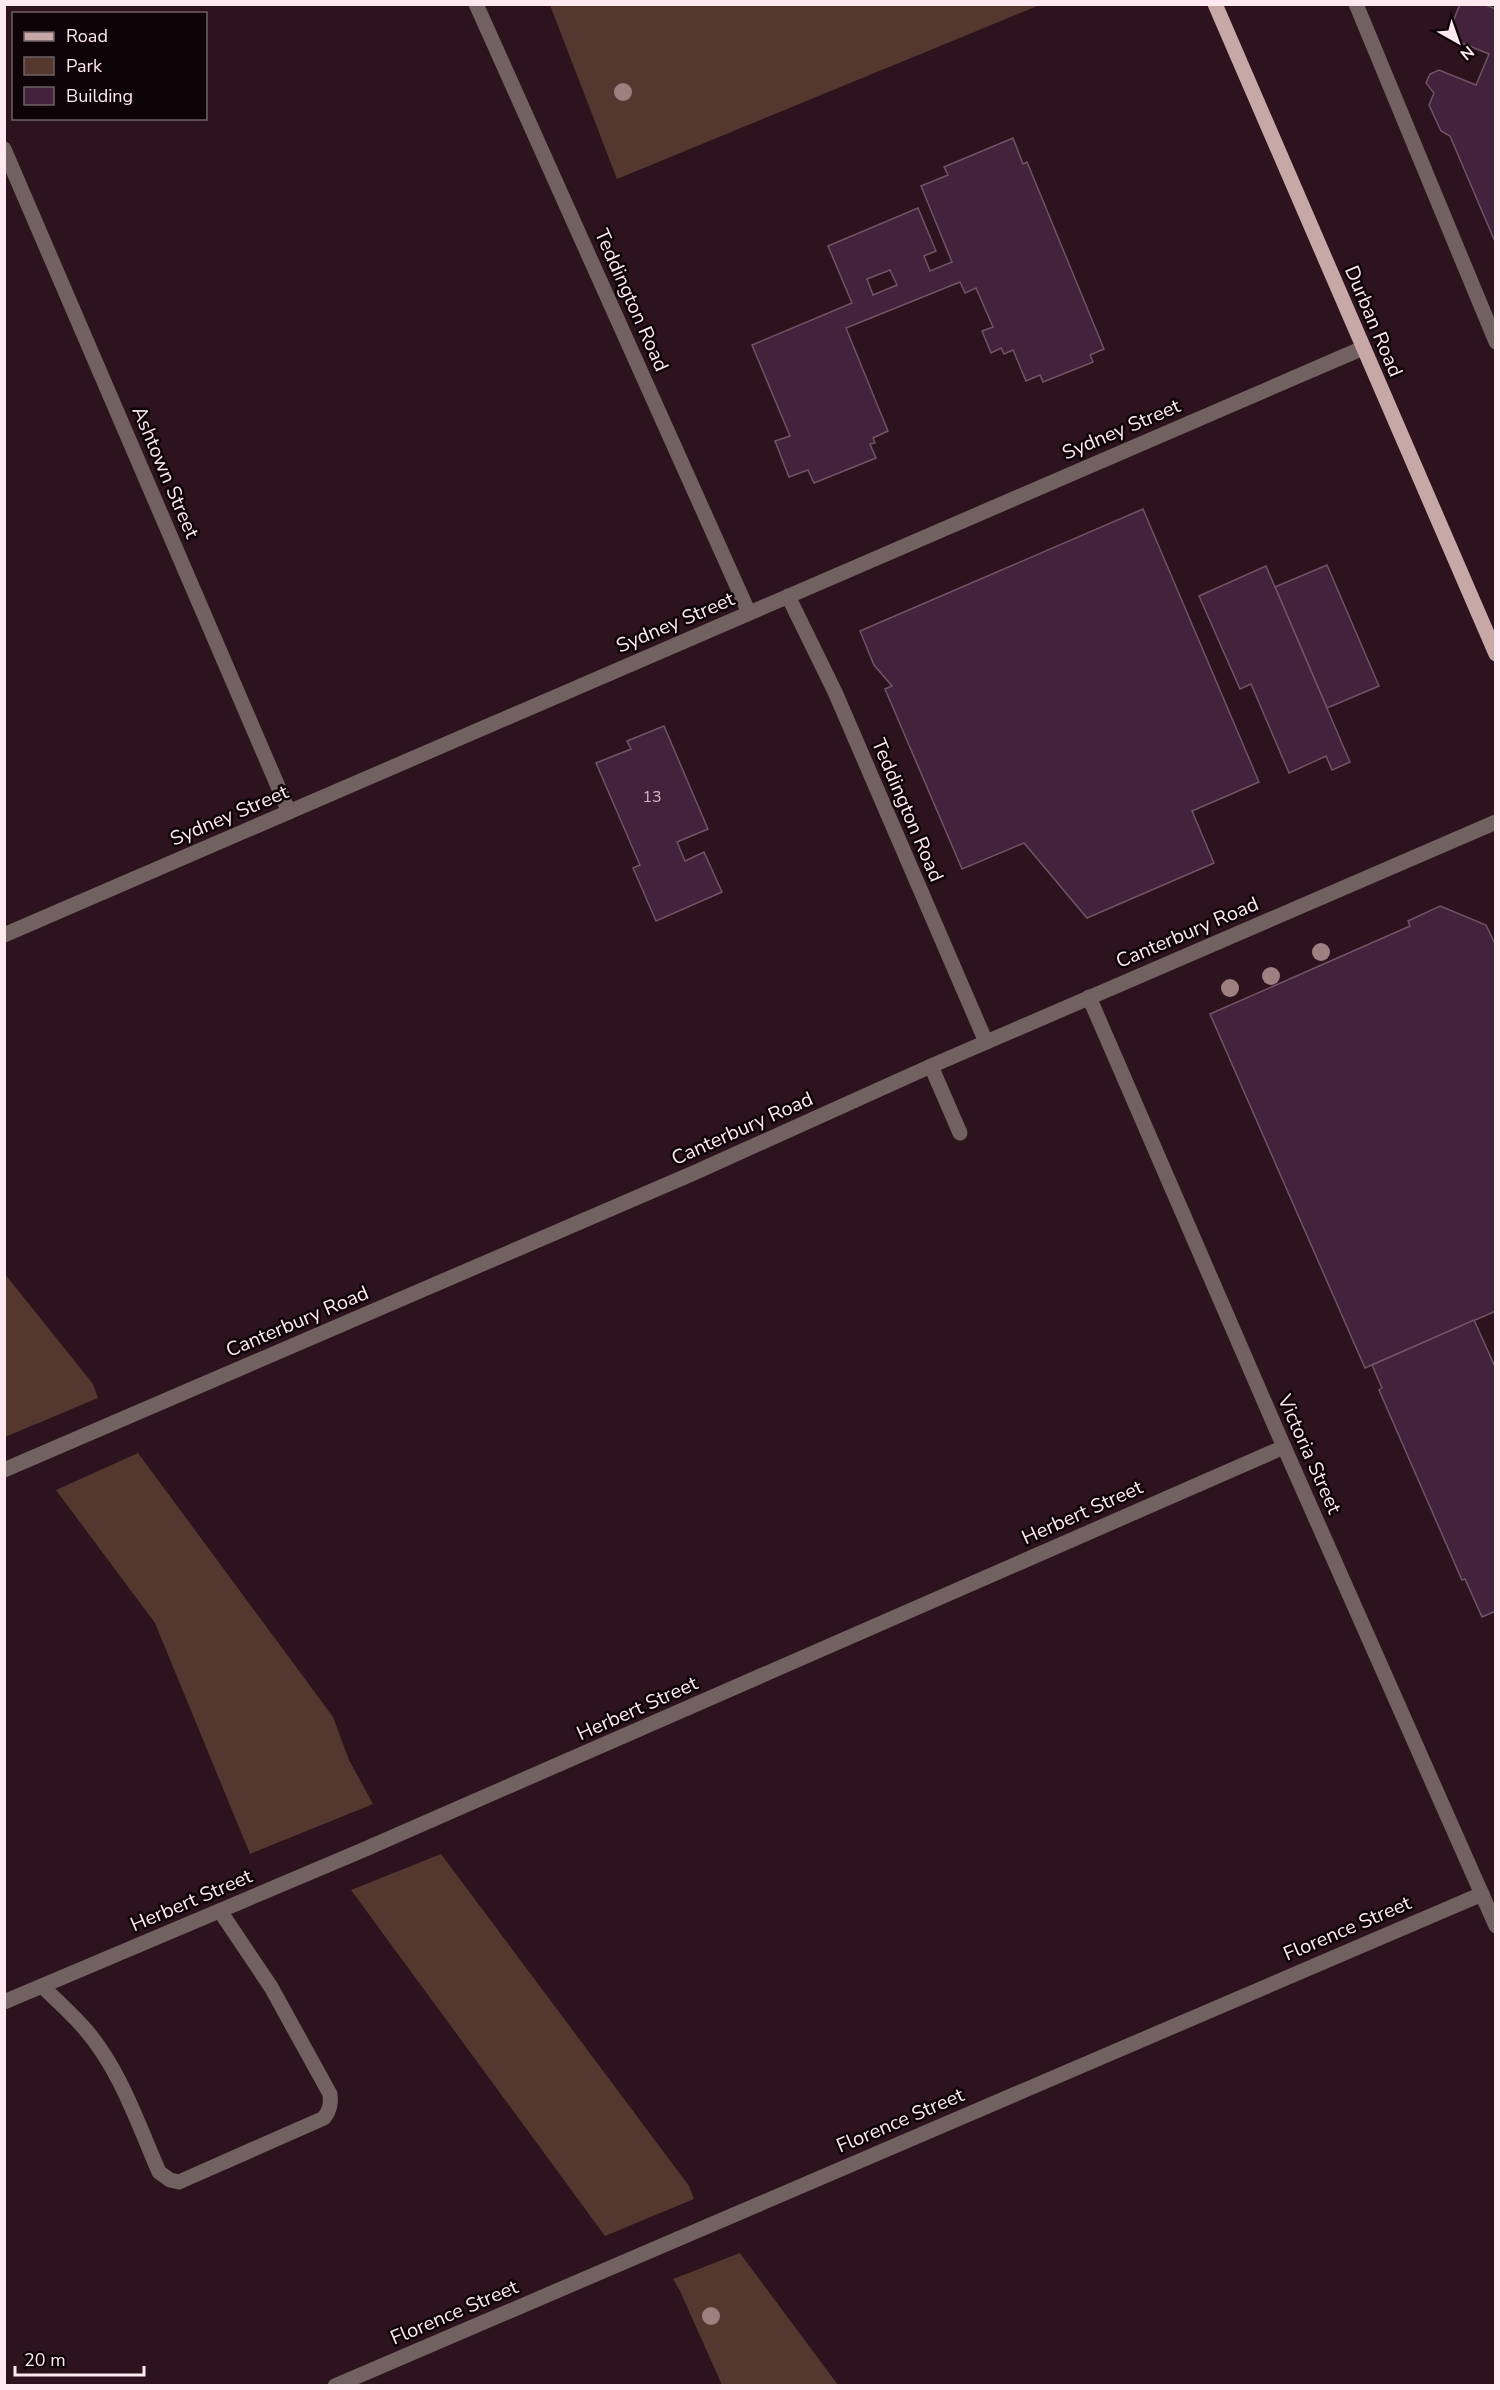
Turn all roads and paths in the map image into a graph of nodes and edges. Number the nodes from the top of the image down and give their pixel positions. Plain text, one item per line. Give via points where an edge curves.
1 (476, 4) edge
2 (1215, 4) edge
3 (1356, 4) edge
4 (4, 149) edge
5 (1496, 342) edge
6 (1362, 348) junction
7 (788, 596) junction
8 (749, 613) junction
9 (1496, 654) edge
10 (289, 812) junction
11 (1496, 822) edge
12 (4, 934) edge
13 (1089, 998) junction
14 (986, 1042) junction
15 (931, 1066) junction
16 (960, 1133) dead end
17 (1284, 1447) junction
18 (4, 1470) edge
19 (1482, 1894) junction
20 (220, 1911) junction
21 (1496, 1926) edge
22 (42, 1986) junction
23 (4, 2002) edge
24 (335, 2385) edge

1 - 8 street, Teddington Road
2 - 6 main road, Durban Road
3 - 5 street
4 - 10 street, Ashtown Street
6 - 7 street, Sydney Street
6 - 9 main road, Durban Road
7 - 8 street, Sydney Street
7 - 14 street, Teddington Road via 835,692
8 - 10 street, Sydney Street
10 - 12 street, Sydney Street
11 - 13 street, Canterbury Road
13 - 14 street, Canterbury Road
13 - 17 street, Victoria Street
14 - 15 street, Canterbury Road
15 - 16 street
15 - 18 street, Canterbury Road via 696,1172
17 - 19 street, Victoria Street
17 - 20 street, Herbert Street
19 - 21 street, Victoria Street
19 - 24 street, Florence Street
20 - 22 street, Herbert Street
20 - 22 street via 272,1987 330,2094 331,2103 324,2118 179,2182 159,2172 113,2069 99,2047
22 - 23 street, Herbert Street

